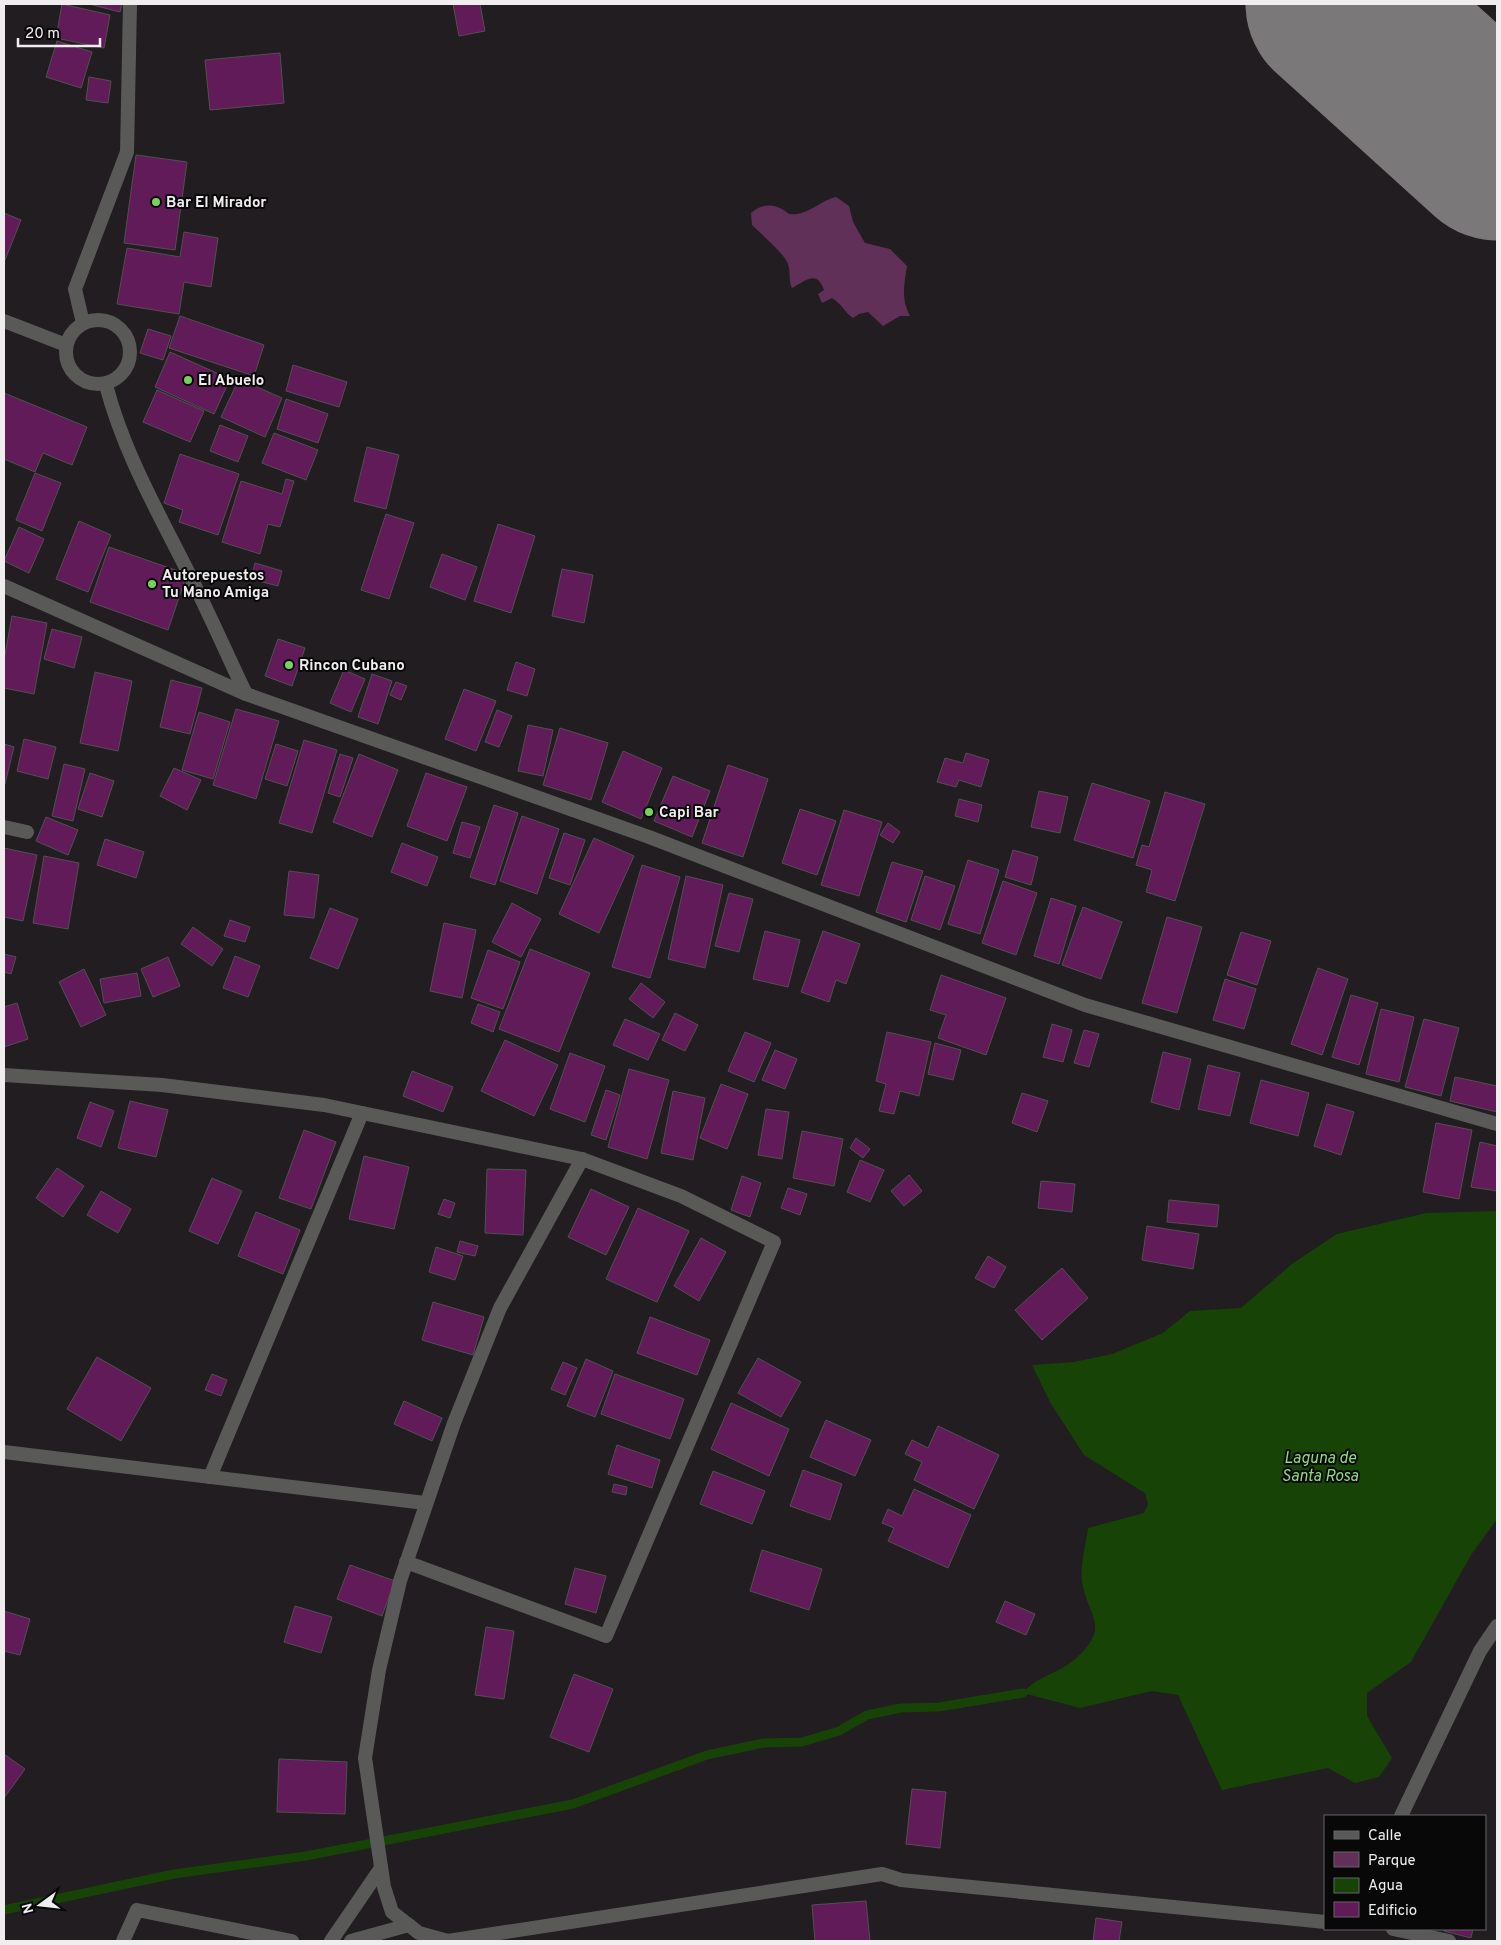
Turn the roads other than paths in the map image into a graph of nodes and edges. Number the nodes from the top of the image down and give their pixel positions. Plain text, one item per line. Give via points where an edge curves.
1 (130, 4) edge
2 (4, 321) edge
3 (83, 323) junction
4 (66, 345) junction
5 (106, 384) junction
6 (4, 586) edge
7 (246, 694) junction
8 (4, 827) edge
9 (27, 832) dead end
10 (4, 1075) edge
11 (362, 1113) junction
12 (1497, 1124) edge
13 (582, 1159) junction
14 (4, 1452) edge
15 (210, 1477) junction
16 (425, 1503) junction
17 (406, 1562) junction
18 (1497, 1626) edge
19 (1401, 1815) edge
20 (381, 1868) junction
21 (1324, 1922) edge
22 (409, 1925) junction
23 (1398, 1930) edge
24 (123, 1941) edge
25 (292, 1941) edge
26 (331, 1941) edge
27 (351, 1941) edge
28 (1449, 1941) edge

1 - 3 street via 127,152 75,289
2 - 4 street
3 - 4 street via 72,333
3 - 5 street via 96,320 110,322 122,329 129,341 131,355 127,368
4 - 5 street via 67,362 75,376 90,384
5 - 7 street via 116,422 143,487
6 - 7 street
7 - 12 street via 649,837 1085,1005
8 - 9 street
10 - 11 street via 162,1085 324,1105
11 - 13 street
11 - 15 street
13 - 16 street via 500,1308
13 - 17 street via 682,1196 774,1242 606,1636
14 - 15 street
15 - 16 street
16 - 17 street
17 - 20 street via 379,1670 365,1758
18 - 19 street via 1480,1651
20 - 22 street via 392,1912
20 - 26 street
21 - 22 street via 902,1880 882,1874 448,1941 419,1933
22 - 27 street
23 - 28 street
24 - 25 street via 136,1910

